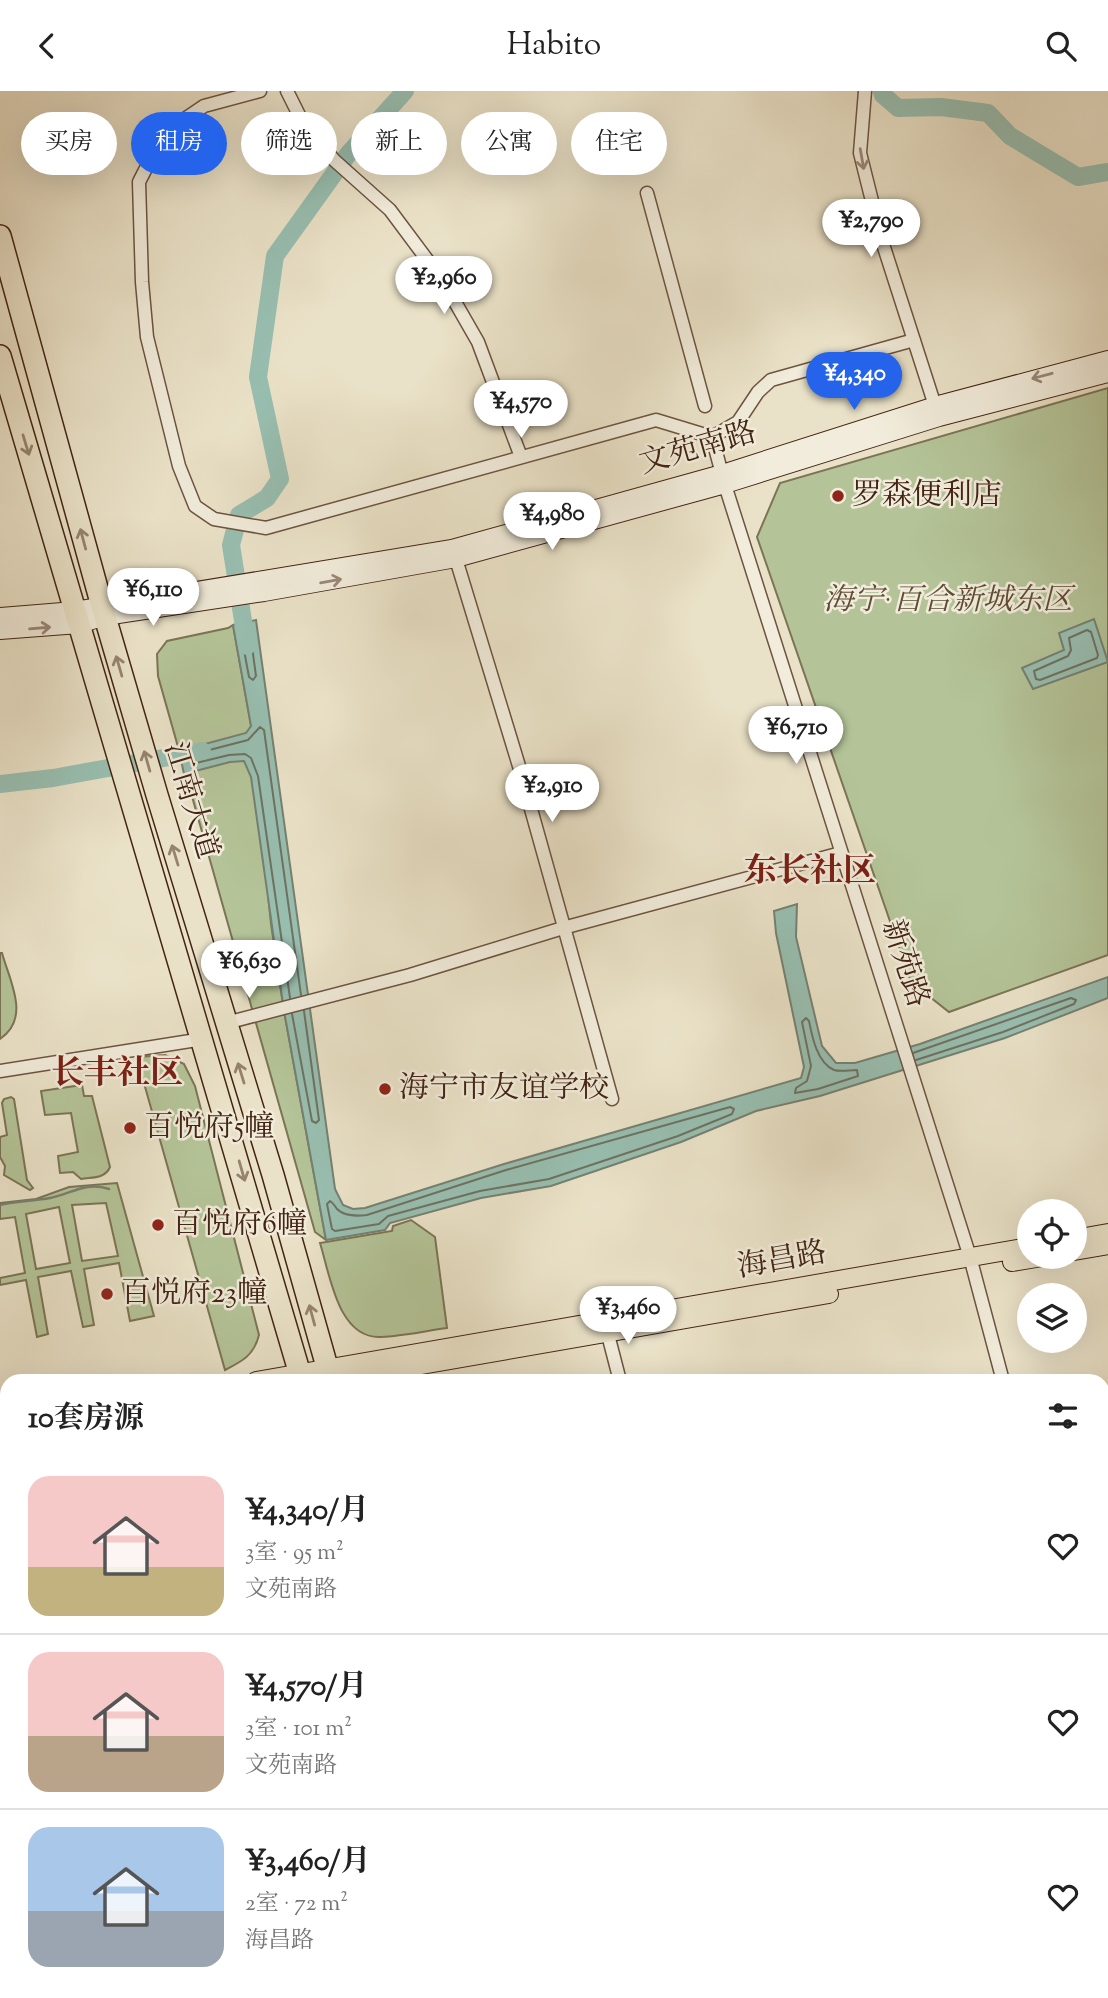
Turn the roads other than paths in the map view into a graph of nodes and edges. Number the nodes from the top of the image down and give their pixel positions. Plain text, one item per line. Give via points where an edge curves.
1 (260, 91) edge
2 (287, 91) edge
3 (865, 91) edge
4 (647, 193) dead end
5 (0, 236) edge
6 (914, 340) junction
7 (0, 356) edge
8 (1108, 359) edge
9 (1108, 374) edge
10 (705, 406) dead end
11 (937, 412) junction
12 (712, 437) junction
13 (521, 457) junction
14 (723, 479) junction
15 (456, 559) junction
16 (261, 586) junction
17 (103, 611) junction
18 (0, 616) edge
19 (77, 617) junction
20 (0, 631) edge
21 (841, 853) junction
22 (563, 928) junction
23 (226, 1023) junction
24 (203, 1039) junction
25 (0, 1071) edge
26 (612, 1099) dead end
27 (1108, 1233) edge
28 (1087, 1237) edge
29 (1108, 1245) edge
30 (1087, 1249) edge
31 (1017, 1250) edge
32 (1017, 1259) edge
33 (971, 1263) junction
34 (605, 1327) junction
35 (301, 1374) edge
36 (328, 1374) edge
37 (346, 1374) edge
38 (618, 1374) edge
39 (1001, 1374) edge

1 - 13 street via 204,106 164,133 139,182 147,337 179,467 195,506 217,520 266,528
2 - 13 street via 304,125 334,160 390,210 443,281 478,342
3 -> 6 street via 860,153
4 - 10 street
17 -> 5 highway, 江南大道
6 - 11 street
6 - 12 street via 771,380 738,422
7 -> 19 highway, 江南大道
8 -> 11 main road, 文苑南路
9 - 11 main road, 文苑南路
11 - 14 main road, 文苑南路
12 - 13 street via 656,420
12 - 14 street, 新苑路
14 - 15 main road, 文苑南路
14 - 16 main road, 文苑南路 via 452,548
14 - 21 street, 新苑路
16 -> 15 main road, 文苑南路
15 - 22 street
16 - 17 main road
17 - 19 main road
23 -> 17 highway, 江南大道
18 - 19 main road
20 -> 19 main road
19 - 24 highway, 江南大道
21 - 22 street
21 - 33 street, 新苑路
22 - 23 street via 410,975
22 - 26 street
36 -> 23 highway, 江南大道
24 - 25 street
24 -> 35 highway, 江南大道
27 - 28 main road
29 - 30 main road
31 - 33 main road, 海昌路
32 - 33 main road, 海昌路
33 - 34 main road, 海昌路
33 - 39 street, 新苑路
34 - 37 main road, 海昌路
34 - 38 street

